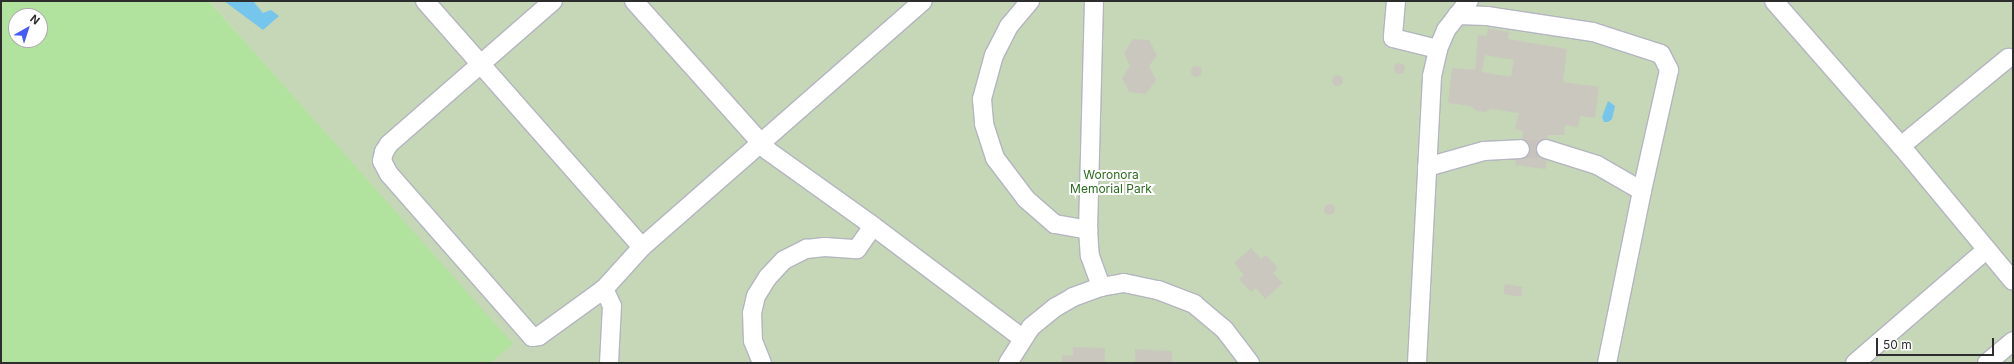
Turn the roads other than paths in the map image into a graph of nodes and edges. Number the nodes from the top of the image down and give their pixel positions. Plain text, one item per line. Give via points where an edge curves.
1 (425, 1) edge
2 (553, 1) edge
3 (634, 1) edge
4 (923, 1) edge
5 (1030, 1) edge
6 (1094, 1) edge
7 (1396, 1) edge
8 (1468, 1) edge
9 (1774, 1) edge
10 (1457, 15) junction
11 (1438, 49) junction
12 (2008, 58) dead end
13 (480, 65) junction
14 (760, 144) junction
15 (1901, 146) junction
16 (1520, 149) tunnel mouth
17 (1546, 149) tunnel mouth
18 (1428, 167) junction
19 (1642, 191) junction
20 (873, 226) junction
21 (1088, 230) junction
22 (642, 247) junction
23 (1986, 250) junction
24 (2013, 281) edge
25 (1101, 287) junction
26 (604, 289) junction
27 (1022, 338) junction
28 (2013, 341) edge
29 (1235, 343) junction
30 (609, 363) edge
31 (762, 363) edge
32 (1008, 363) edge
33 (1242, 363) edge
34 (1250, 363) edge
35 (1417, 363) edge
36 (1607, 363) edge
37 (1855, 363) edge
38 (1987, 363) edge

1 - 13 lane
2 - 13 lane
3 - 14 lane
4 - 14 lane
5 - 21 lane via 1009,26 994,55 984,86 984,124 995,158 1026,199 1055,224
6 - 21 lane
7 - 11 lane via 1393,38
8 - 10 lane
9 - 15 lane
10 - 11 lane
10 - 19 lane via 1487,16 1594,32 1661,54 1669,70
11 - 18 lane via 1432,76
12 - 15 lane
13 - 22 lane
13 - 26 lane via 388,146 382,156 384,167 532,337 539,336
14 - 20 lane
14 - 22 lane
15 - 23 lane
16 - 18 lane via 1484,151
17 - 19 lane via 1597,165
18 - 35 lane
19 - 36 lane
20 - 27 lane
20 - 31 lane via 858,249 810,248 788,257 772,271 758,291 752,313 753,341
21 - 25 lane via 1090,256
22 - 26 lane
23 - 24 lane
23 - 37 lane
25 - 27 lane via 1073,297 1056,307 1042,317
25 - 29 lane via 1132,284 1178,296 1210,316
26 - 30 lane via 612,306
27 - 32 lane
28 - 38 lane
29 - 33 lane
29 - 34 lane

